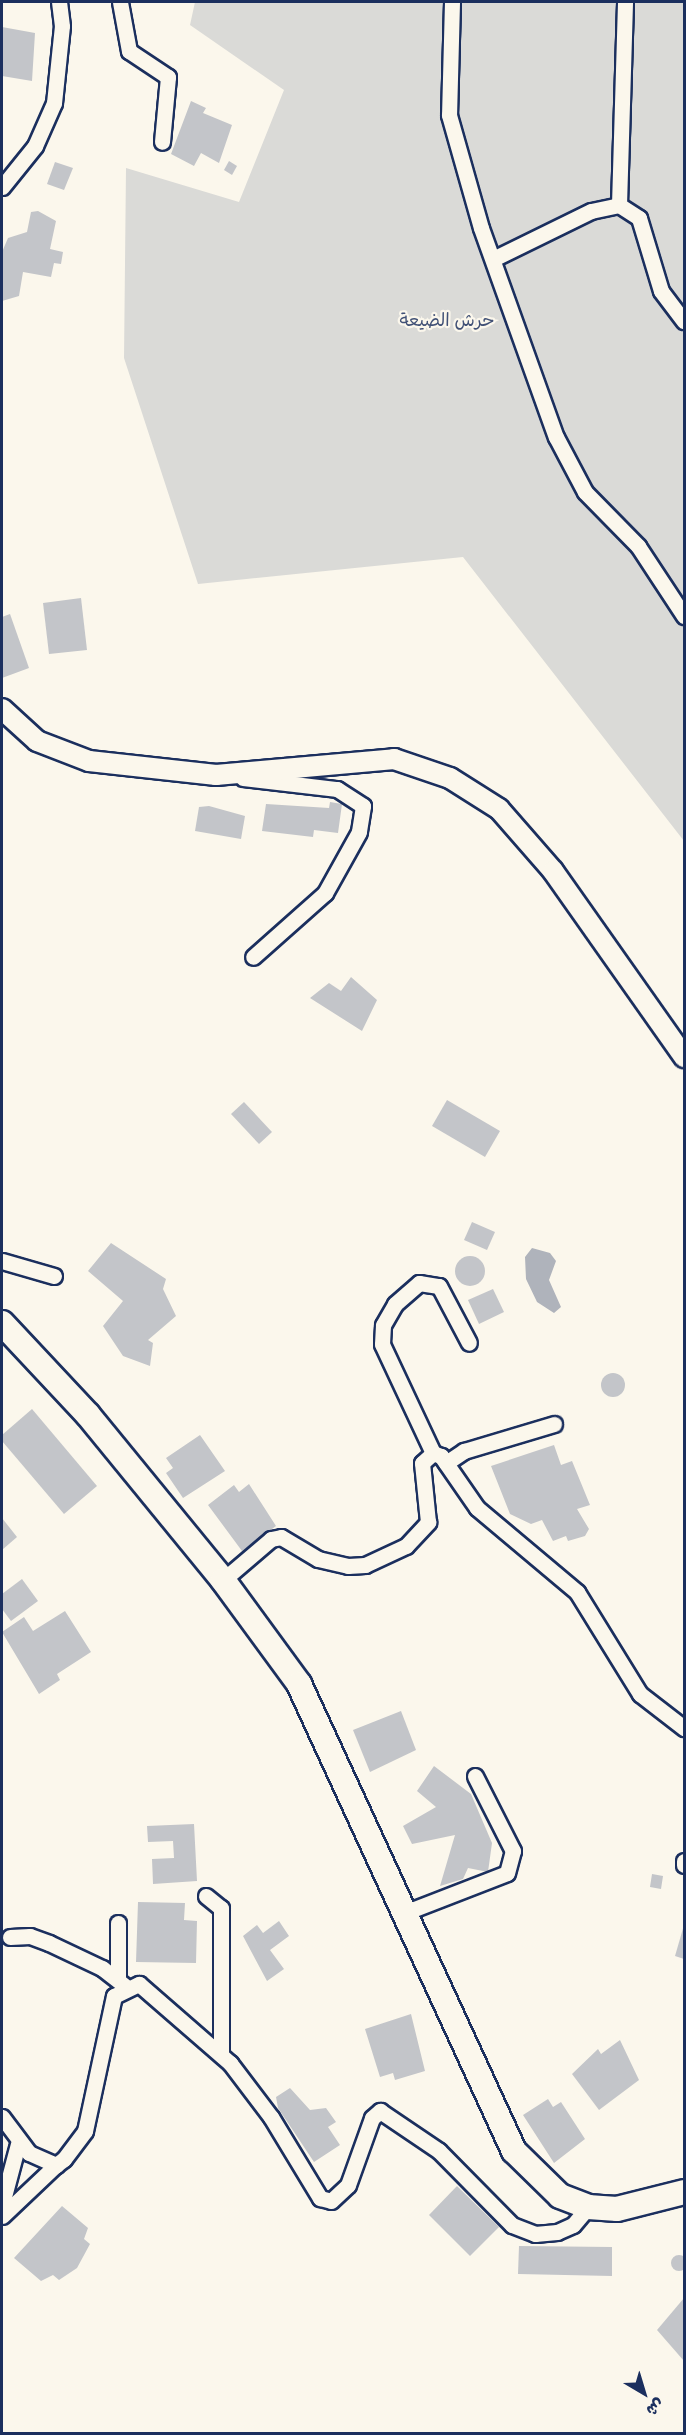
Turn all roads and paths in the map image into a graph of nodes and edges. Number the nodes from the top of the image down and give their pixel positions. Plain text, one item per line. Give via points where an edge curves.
1 (59, 2) edge
2 (120, 2) edge
3 (452, 2) edge
4 (625, 2) edge
5 (162, 142) dead end
6 (2, 187) edge
7 (619, 205) junction
8 (493, 260) junction
9 (684, 321) edge
10 (684, 616) edge
11 (2, 709) edge
12 (216, 775) junction
13 (253, 957) dead end
14 (684, 1057) edge
15 (2, 1261) edge
16 (54, 1276) dead end
17 (2, 1323) edge
18 (469, 1343) dead end
19 (555, 1424) dead end
20 (434, 1453) junction
21 (446, 1464) junction
22 (223, 1580) junction
23 (684, 1728) edge
24 (475, 1776) dead end
25 (684, 1860) edge
26 (684, 1865) edge
27 (206, 1896) dead end
28 (404, 1912) junction
29 (118, 1923) dead end
30 (10, 1937) dead end
31 (121, 1982) junction
32 (221, 2055) junction
33 (2, 2117) edge
34 (18, 2144) junction
35 (56, 2165) junction
36 (684, 2192) edge
37 (2, 2204) edge
38 (588, 2206) junction
39 (2, 2216) edge

1 - 6 street via 62,26 54,103 35,146
2 - 5 street via 129,51 168,77
3 - 8 street via 449,115
4 - 7 street
7 - 8 street via 591,211
7 - 9 street via 639,218 661,291
8 - 10 street via 571,469 585,492 638,546
11 - 12 street via 56,751 89,761
12 - 13 street via 338,789 363,806 358,832 325,893
12 - 14 street via 394,759 450,778 480,795 553,871
15 - 16 street
17 - 22 main road via 64,1387
18 - 20 street via 439,1286 419,1283 395,1304 383,1325 382,1344
19 - 21 street via 464,1451
20 - 21 street
20 - 22 street via 422,1463 428,1522 406,1546 365,1565 348,1566 318,1559 281,1537 271,1539
21 - 23 street via 477,1508 577,1592 640,1694
22 - 28 main road via 299,1684
24 - 28 street via 513,1851 507,1873
25 - 26 street
27 - 32 street via 221,1908
28 - 38 main road via 514,2151 560,2196
29 - 31 street
30 - 31 street via 30,1936
31 - 32 street via 150,1989
31 - 35 street via 114,1996 85,2132
32 - 38 street via 254,2091 320,2198 331,2201 348,2185 372,2118 380,2111 439,2151 512,2225 535,2234 557,2232 573,2226
33 - 34 street
34 - 35 street
34 - 37 street
35 - 39 street
36 - 38 main road via 617,2209

